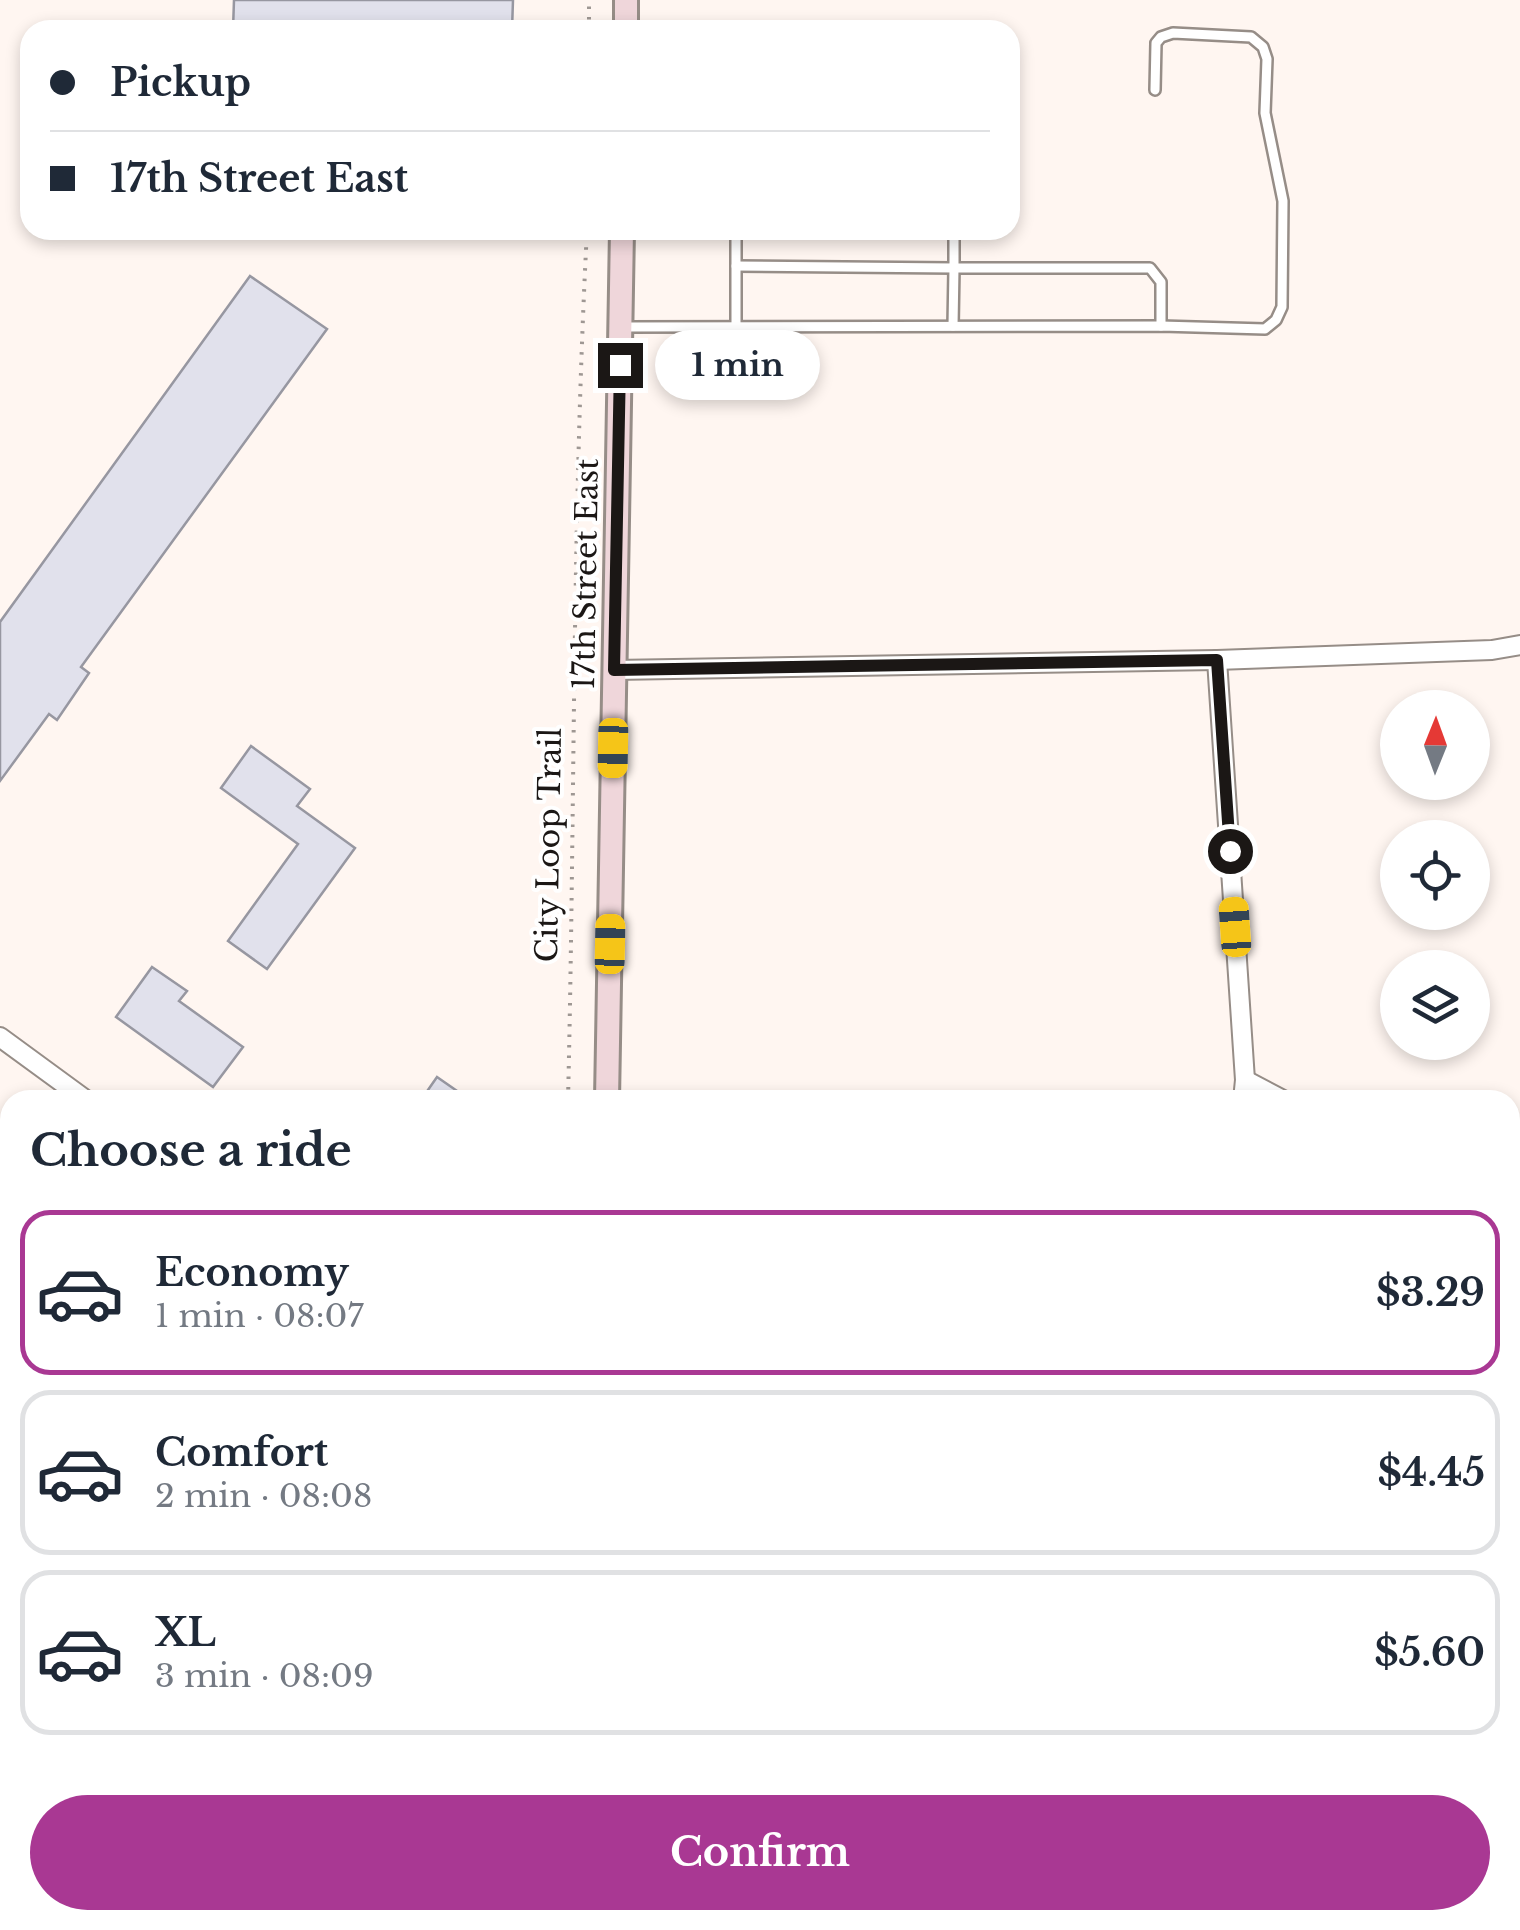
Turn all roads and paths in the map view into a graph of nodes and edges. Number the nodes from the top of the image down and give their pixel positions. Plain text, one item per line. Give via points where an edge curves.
1 (1155, 90) dead end
2 (587, 240) edge
3 (622, 240) edge
4 (736, 240) edge
5 (954, 240) edge
6 (736, 266) junction
7 (954, 268) junction
8 (620, 326) junction
9 (736, 326) junction
10 (953, 326) junction
11 (1161, 326) junction
12 (1520, 645) edge
13 (1217, 660) junction
14 (614, 670) junction
15 (0, 1037) edge
16 (1245, 1080) junction
17 (72, 1090) edge
18 (568, 1090) edge
19 (608, 1090) edge
20 (1244, 1090) edge
21 (1264, 1090) edge

1 - 11 lane via 1161,37 1250,37 1263,47 1265,113 1283,201 1282,307 1276,320 1265,328
2 - 18 path, City Loop Trail
3 - 8 main road, 17th Street East
4 - 6 lane
5 - 7 lane
6 - 7 lane
6 - 9 lane
7 - 10 lane
7 - 11 lane via 1150,268 1161,282
8 - 9 lane
8 - 14 main road, 17th Street East
9 - 10 lane
10 - 11 lane
12 - 13 street
13 - 14 street
13 - 16 street
14 - 19 main road, 17th Street East
15 - 17 street
16 - 20 street
16 - 21 street

